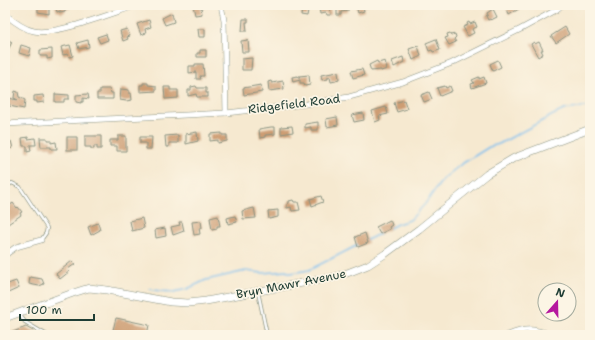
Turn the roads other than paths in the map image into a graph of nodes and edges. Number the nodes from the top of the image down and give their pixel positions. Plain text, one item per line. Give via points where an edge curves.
1 (138, 5) edge
2 (221, 5) edge
3 (562, 5) edge
4 (5, 14) edge
5 (226, 112) junction
6 (5, 124) edge
7 (590, 129) edge
8 (5, 187) edge
9 (41, 240) joint
10 (5, 255) edge
11 (258, 291) junction
12 (19, 313) junction
13 (5, 318) edge
14 (540, 333) edge
15 (47, 335) edge
16 (267, 335) edge
17 (508, 335) edge
18 (553, 335) edge

1 - 4 street via 55,31 34,32 20,26
2 - 5 street via 224,20
3 - 5 street, Ridgefield Road via 522,29 452,63 403,82 350,97
5 - 6 street, Ridgefield Road
7 - 11 main road, Bryn Mawr Avenue via 527,153 487,174 409,237 368,265 335,277
8 - 9 lane via 12,183 20,187 38,213 47,228
9 - 10 street via 16,247
11 - 12 main road, Bryn Mawr Avenue via 206,301 179,303 89,288
11 - 16 lane
12 - 13 main road, Bryn Mawr Avenue
12 - 15 lane via 25,322
14 - 17 street via 532,329
14 - 18 street

